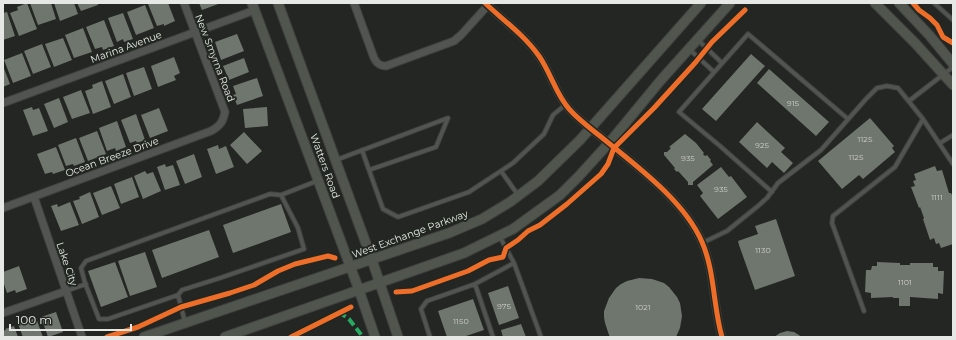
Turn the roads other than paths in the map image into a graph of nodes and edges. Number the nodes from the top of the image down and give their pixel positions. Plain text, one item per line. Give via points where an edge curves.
1 (184, 3) edge
2 (278, 3) edge
3 (354, 3) edge
4 (700, 3) edge
5 (730, 3) edge
6 (875, 3) edge
7 (899, 3) edge
8 (934, 3) edge
9 (487, 4) edge
10 (254, 6) edge
11 (953, 20) edge
12 (195, 32) junction
13 (698, 39) junction
14 (689, 49) junction
15 (722, 62) junction
16 (953, 65) edge
17 (714, 72) junction
18 (944, 74) junction
19 (953, 85) edge
20 (909, 101) junction
21 (3, 103) edge
22 (565, 105) junction
23 (923, 119) junction
24 (224, 120) joint
25 (848, 120) junction
26 (591, 128) junction
27 (953, 135) edge
28 (609, 143) junction
29 (940, 143) junction
30 (362, 150) junction
31 (335, 160) junction
32 (953, 164) edge
33 (369, 170) junction
34 (500, 171) junction
35 (318, 181) junction
36 (772, 192) junction
37 (281, 195) junction
38 (518, 196) junction
39 (34, 197) junction
40 (3, 208) edge
41 (499, 236) junction
42 (702, 243) junction
43 (372, 260) junction
44 (514, 263) junction
45 (350, 267) junction
46 (380, 283) junction
47 (86, 284) junction
48 (476, 284) junction
49 (359, 290) junction
50 (66, 291) junction
51 (178, 295) junction
52 (864, 311) dead end
53 (3, 313) edge
54 (185, 323) junction
55 (82, 337) edge
56 (144, 337) edge
57 (225, 337) edge
58 (375, 337) edge
59 (398, 337) edge
60 (430, 337) edge
61 (493, 337) edge
62 (541, 337) edge
63 (722, 337) edge

1 - 12 street, New Smyrna Road
2 - 31 main road, Watters Road
3 - 9 street via 374,58 381,66 391,65 454,41
4 - 26 main road, West Exchange Parkway
5 - 13 main road
6 - 18 main road
7 - 16 main road
8 - 11 lane
9 - 22 street via 540,56
10 - 12 street, Marina Avenue
10 - 35 main road, Watters Road
12 - 21 street, Marina Avenue
12 - 24 street, New Smyrna Road via 225,112
13 - 14 main road
13 - 15 lane
14 - 17 lane
14 - 28 main road
15 - 17 lane
15 - 25 lane via 748,34
16 - 18 lane
17 - 36 lane via 679,112
18 - 19 main road
18 - 20 lane
20 - 23 lane
20 - 25 lane via 898,88 877,88
22 - 26 street
22 - 34 lane via 553,114 544,134 513,163
23 - 29 lane
23 - 52 lane via 895,167 833,216 832,223
24 - 39 street, Ocean Breeze Drive via 212,131
25 - 36 lane via 821,150 778,183
26 - 28 street
26 - 38 main road, West Exchange Parkway via 538,182
27 - 29 lane
28 - 41 main road via 560,195
28 - 42 street via 677,204
29 - 32 lane
30 - 31 lane
30 - 33 lane
30 - 33 lane via 448,118 436,147
31 - 43 main road, Watters Road
33 - 34 lane via 383,209 398,217 469,192
34 - 38 lane
35 - 37 lane
35 - 45 main road, Watters Road
36 - 42 lane via 726,231
37 - 47 lane via 270,194 86,261 81,268
37 - 51 lane via 298,228 304,249 182,290
38 - 43 main road, West Exchange Parkway via 482,219
39 - 40 street, Ocean Breeze Drive
39 - 50 street, Lake City
41 - 44 lane
41 - 46 main road via 464,253
42 - 63 street via 710,268
43 - 45 main road, West Exchange Parkway
43 - 46 main road, Watters Road
44 - 48 lane
44 - 62 lane
45 - 49 main road, Watters Road
45 - 54 main road, West Exchange Parkway
46 - 49 main road
46 - 59 main road, Watters Road
47 - 50 lane
47 - 51 lane via 99,319 108,319
48 - 60 lane via 423,304 421,309
48 - 61 lane
49 - 57 main road
49 - 58 main road, Watters Road
50 - 53 street
50 - 55 street, Lake City
51 - 54 lane
54 - 56 main road, West Exchange Parkway

